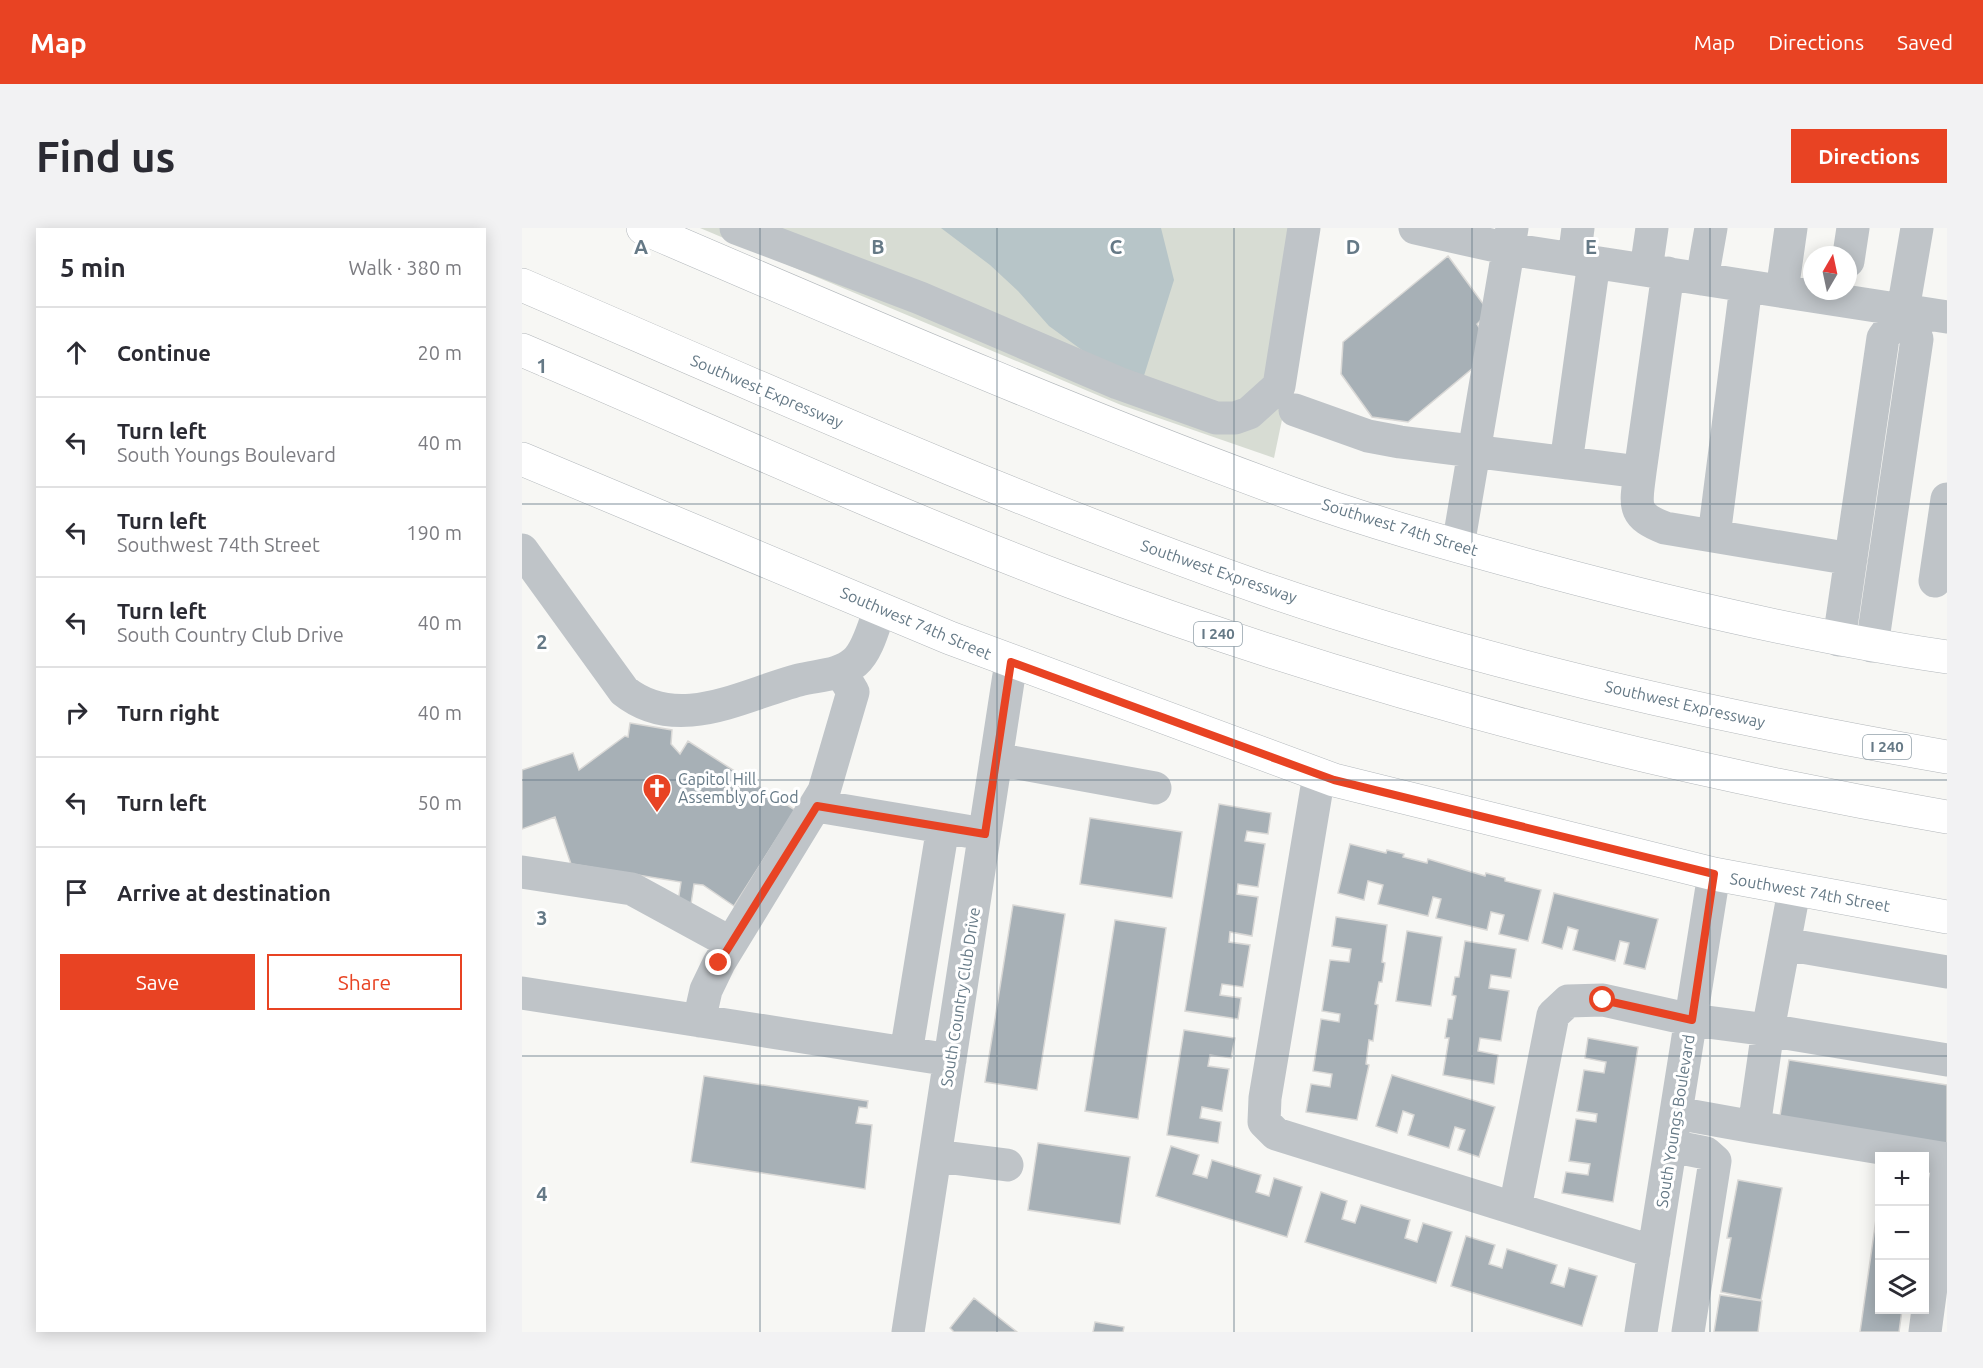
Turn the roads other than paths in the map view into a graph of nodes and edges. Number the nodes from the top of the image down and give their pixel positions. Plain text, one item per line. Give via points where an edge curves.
1 (643, 228) edge
2 (736, 228) edge
3 (1304, 228) edge
4 (1415, 228) edge
5 (1652, 228) edge
6 (1711, 228) edge
7 (1791, 228) edge
8 (1853, 228) edge
9 (1917, 228) edge
10 (1511, 238) edge
11 (1850, 246) edge
12 (1582, 250) edge
13 (1657, 272) junction
14 (1702, 279) junction
15 (522, 285) edge
16 (1746, 286) junction
17 (1782, 291) junction
18 (1803, 293) edge
19 (1857, 299) edge
20 (1903, 310) junction
21 (1947, 317) edge
22 (522, 350) edge
23 (1296, 410) dead end
24 (1474, 450) junction
25 (525, 459) edge
26 (1566, 463) junction
27 (1640, 472) junction
28 (1947, 500) edge
29 (1714, 536) junction
30 (1458, 546) junction
31 (522, 550) edge
32 (1851, 559) junction
33 (1883, 575) junction
34 (1941, 582) edge
35 (880, 609) junction
36 (1839, 640) junction
37 (1872, 646) junction
38 (1947, 657) edge
39 (1011, 662) junction
40 (841, 672) junction
41 (1947, 757) edge
42 (996, 759) junction
43 (1319, 775) junction
44 (1155, 788) dead end
45 (817, 806) junction
46 (1947, 816) edge
47 (943, 827) junction
48 (985, 834) junction
49 (522, 872) edge
50 (1714, 874) junction
51 (1794, 891) junction
52 (1947, 917) edge
53 (731, 943) junction
54 (1784, 944) junction
55 (1947, 972) edge
56 (522, 993) edge
57 (1692, 1020) junction
58 (699, 1021) junction
59 (1768, 1030) junction
60 (906, 1053) junction
61 (950, 1060) junction
62 (1947, 1060) edge
63 (1676, 1113) junction
64 (1754, 1127) junction
65 (1671, 1146) junction
66 (936, 1156) junction
67 (1007, 1165) dead end
68 (1946, 1175) edge
69 (1515, 1208) junction
70 (1654, 1252) junction
71 (908, 1332) edge
72 (1641, 1332) edge
73 (1688, 1332) edge
74 (1925, 1332) edge

1 - 30 main road, Southwest 74th Street via 994,379 1293,494
2 - 3 street via 920,298 1118,383 1216,418 1250,413 1279,386
4 - 10 street
5 - 13 street
6 - 14 street
7 - 17 street
8 - 11 street
9 - 20 street
10 - 12 street
10 - 24 street
12 - 13 street
12 - 26 street
13 - 14 street
13 - 27 street
14 - 16 street
15 - 41 main road, Southwest Expressway / I 240 via 918,456 1267,590 1450,646 1604,686 1827,736
16 - 17 street
16 - 29 street
17 - 18 street
19 - 20 street
20 - 21 street
20 - 32 street via 1882,338
20 - 33 street via 1917,339
22 - 46 main road, I 240 via 1070,581 1310,664 1580,741 1821,795
23 - 24 street via 1368,436
24 - 26 street
24 - 30 street
25 - 35 main road, Southwest 74th Street
26 - 27 street
27 - 29 street via 1636,505 1644,520 1665,528
28 - 34 street
29 - 32 street
30 - 36 main road, Southwest 74th Street via 1634,594
31 - 40 street via 624,691 639,703 687,711 711,709 798,680
32 - 36 street
33 - 34 street
33 - 37 street
35 - 39 main road, Southwest 74th Street
35 - 40 street via 857,661
36 - 37 main road, Southwest 74th Street
37 - 38 main road, Southwest 74th Street
39 - 42 street, South Country Club Drive
39 - 43 main road, Southwest 74th Street
40 - 45 street via 853,692
42 - 44 street
42 - 48 street, South Country Club Drive
43 - 50 main road, Southwest 74th Street
43 - 69 street via 1264,1098 1264,1122 1276,1134
45 - 47 street
45 - 53 street
47 - 48 street
47 - 60 street
48 - 61 street, South Country Club Drive
49 - 53 street via 632,889
50 - 51 main road, Southwest 74th Street
50 - 57 street, South Youngs Boulevard
51 - 52 main road, Southwest 74th Street
51 - 54 street
53 - 58 street via 706,990
54 - 55 street
54 - 59 street
56 - 58 street
57 - 59 street
57 - 63 street, South Youngs Boulevard
57 - 69 street via 1603,1000 1568,1001 1554,1015
58 - 60 street
59 - 62 street
59 - 64 street
60 - 61 street
61 - 66 street, South Country Club Drive
63 - 64 street
63 - 65 street, South Youngs Boulevard
64 - 68 street
65 - 70 street, South Youngs Boulevard
65 - 73 street via 1706,1153 1715,1161
66 - 67 street
66 - 71 street, South Country Club Drive
68 - 74 street
69 - 70 street
70 - 72 street, South Youngs Boulevard

